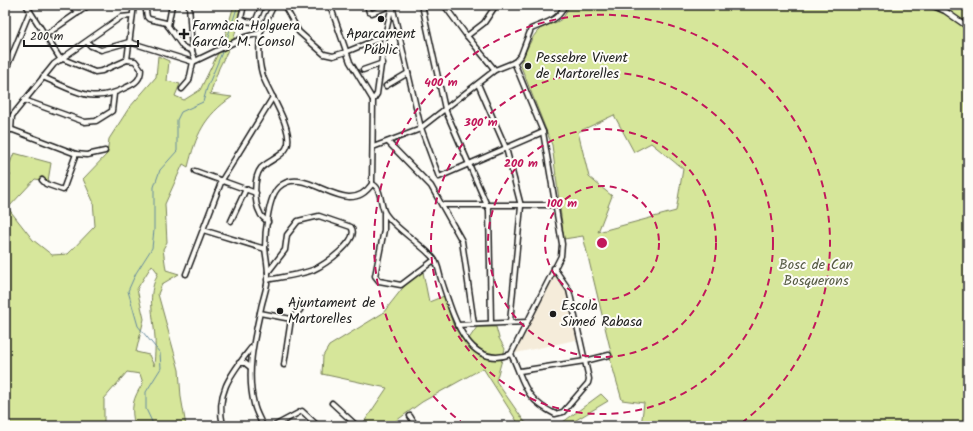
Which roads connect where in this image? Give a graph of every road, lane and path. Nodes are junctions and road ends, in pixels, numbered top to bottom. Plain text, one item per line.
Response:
1 (26, 5) edge
2 (71, 5) edge
3 (89, 5) edge
4 (134, 5) edge
5 (145, 5) edge
6 (172, 5) edge
7 (189, 5) edge
8 (244, 5) edge
9 (262, 5) edge
10 (274, 5) edge
11 (284, 5) edge
12 (331, 5) edge
13 (367, 5) edge
14 (392, 5) edge
15 (422, 5) edge
16 (444, 5) edge
17 (496, 5) edge
18 (564, 5) edge
19 (931, 5) edge
20 (30, 11) junction
21 (78, 13) junction
22 (132, 16) junction
23 (255, 22) junction
24 (266, 24) junction
25 (168, 26) junction
26 (968, 27) edge
27 (260, 33) junction
28 (44, 36) junction
29 (385, 36) junction
30 (467, 36) junction
31 (87, 42) junction
32 (129, 42) junction
33 (192, 51) junction
34 (346, 52) junction
35 (62, 59) junction
36 (127, 60) junction
37 (194, 61) junction
38 (382, 62) junction
39 (514, 62) junction
40 (364, 70) dead end
41 (495, 70) junction
42 (5, 72) edge
43 (408, 73) junction
44 (42, 77) junction
45 (478, 84) junction
46 (386, 86) dead end
47 (182, 89) dead end
48 (114, 94) junction
49 (273, 97) junction
50 (24, 100) junction
51 (373, 100) junction
52 (445, 110) junction
53 (5, 128) edge
54 (421, 128) junction
55 (11, 130) junction
56 (543, 132) junction
57 (388, 142) junction
58 (373, 147) junction
59 (506, 148) junction
60 (105, 151) dead end
61 (76, 154) junction
62 (470, 164) junction
63 (195, 171) dead end
64 (42, 180) dead end
65 (222, 180) junction
66 (372, 184) junction
67 (246, 189) junction
68 (256, 193) junction
69 (443, 205) junction
70 (488, 205) junction
71 (556, 205) junction
72 (521, 206) junction
73 (384, 213) junction
74 (231, 221) dead end
75 (268, 222) junction
76 (203, 230) junction
77 (266, 249) junction
78 (434, 260) junction
79 (554, 268) junction
80 (268, 272) junction
81 (186, 274) dead end
82 (267, 280) junction
83 (300, 310) dead end
84 (260, 313) junction
85 (291, 319) junction
86 (510, 322) junction
87 (527, 322) junction
88 (491, 323) junction
89 (474, 324) junction
90 (457, 325) junction
91 (252, 347) junction
92 (511, 354) junction
93 (609, 355) dead end
94 (245, 356) junction
95 (251, 361) junction
96 (585, 361) junction
97 (239, 363) junction
98 (284, 365) dead end
99 (250, 367) junction
100 (520, 371) junction
101 (251, 373) junction
102 (332, 403) dead end
103 (410, 416) dead end
104 (222, 426) edge
105 (263, 426) edge
106 (274, 426) edge
107 (318, 426) edge
108 (357, 426) edge
109 (416, 426) edge

1 - 20 street
2 - 21 street
3 - 21 street
4 - 22 street
5 - 25 street
6 - 25 street
7 - 33 street
8 - 23 street
9 - 23 street
10 - 24 street
11 - 34 street
12 - 34 street
13 - 14 street
14 - 29 street
14 - 43 street
15 - 52 street
16 - 30 street
17 - 30 street
18 - 39 street
19 - 26 street
20 - 28 street
20 - 42 street
21 - 28 street
22 - 31 street
22 - 32 street
23 - 24 street
24 - 27 street
25 - 33 street
27 - 37 street
27 - 49 street
28 - 35 street
29 - 34 street
29 - 38 street
30 - 41 street
31 - 32 street
31 - 35 street
32 - 36 street
32 - 37 street
33 - 37 street
34 - 51 street
35 - 36 street
35 - 44 street
36 - 48 street
37 - 47 street
38 - 40 street
38 - 51 street
39 - 41 street
39 - 56 street
41 - 45 street
43 - 46 street
43 - 54 street
44 - 48 street
44 - 50 street
45 - 52 street
45 - 59 street
48 - 50 street
49 - 65 street
49 - 68 street
50 - 55 street
51 - 58 street
52 - 54 street
52 - 62 street
53 - 55 street
54 - 57 street
54 - 62 street
55 - 61 street
56 - 59 street
56 - 71 street
57 - 58 street
57 - 69 street
58 - 66 street
59 - 62 street
59 - 72 street
60 - 61 street
61 - 64 street
62 - 70 street
63 - 65 street
65 - 67 street
65 - 76 street
66 - 73 street
66 - 75 street
67 - 68 street
67 - 74 street
68 - 75 street
69 - 70 street
69 - 89 street
70 - 72 street
70 - 88 street
71 - 72 street
71 - 79 street
72 - 86 street
73 - 78 street
73 - 78 street
75 - 77 street
76 - 77 street
76 - 81 street
77 - 80 street
78 - 90 street
79 - 87 street
79 - 96 street
80 - 82 street
80 - 82 street
82 - 84 street
83 - 85 street
84 - 85 street
84 - 91 street
85 - 98 street
86 - 87 street
86 - 88 street
87 - 92 street
88 - 89 street
89 - 90 street
90 - 92 street
91 - 94 street
91 - 95 street
92 - 100 street
93 - 96 street
94 - 95 street
94 - 97 street
94 - 99 street
95 - 101 street
96 - 100 street
96 - 100 street
97 - 99 street
97 - 104 street
99 - 101 street
101 - 105 street
102 - 108 street
103 - 109 street
106 - 107 street

